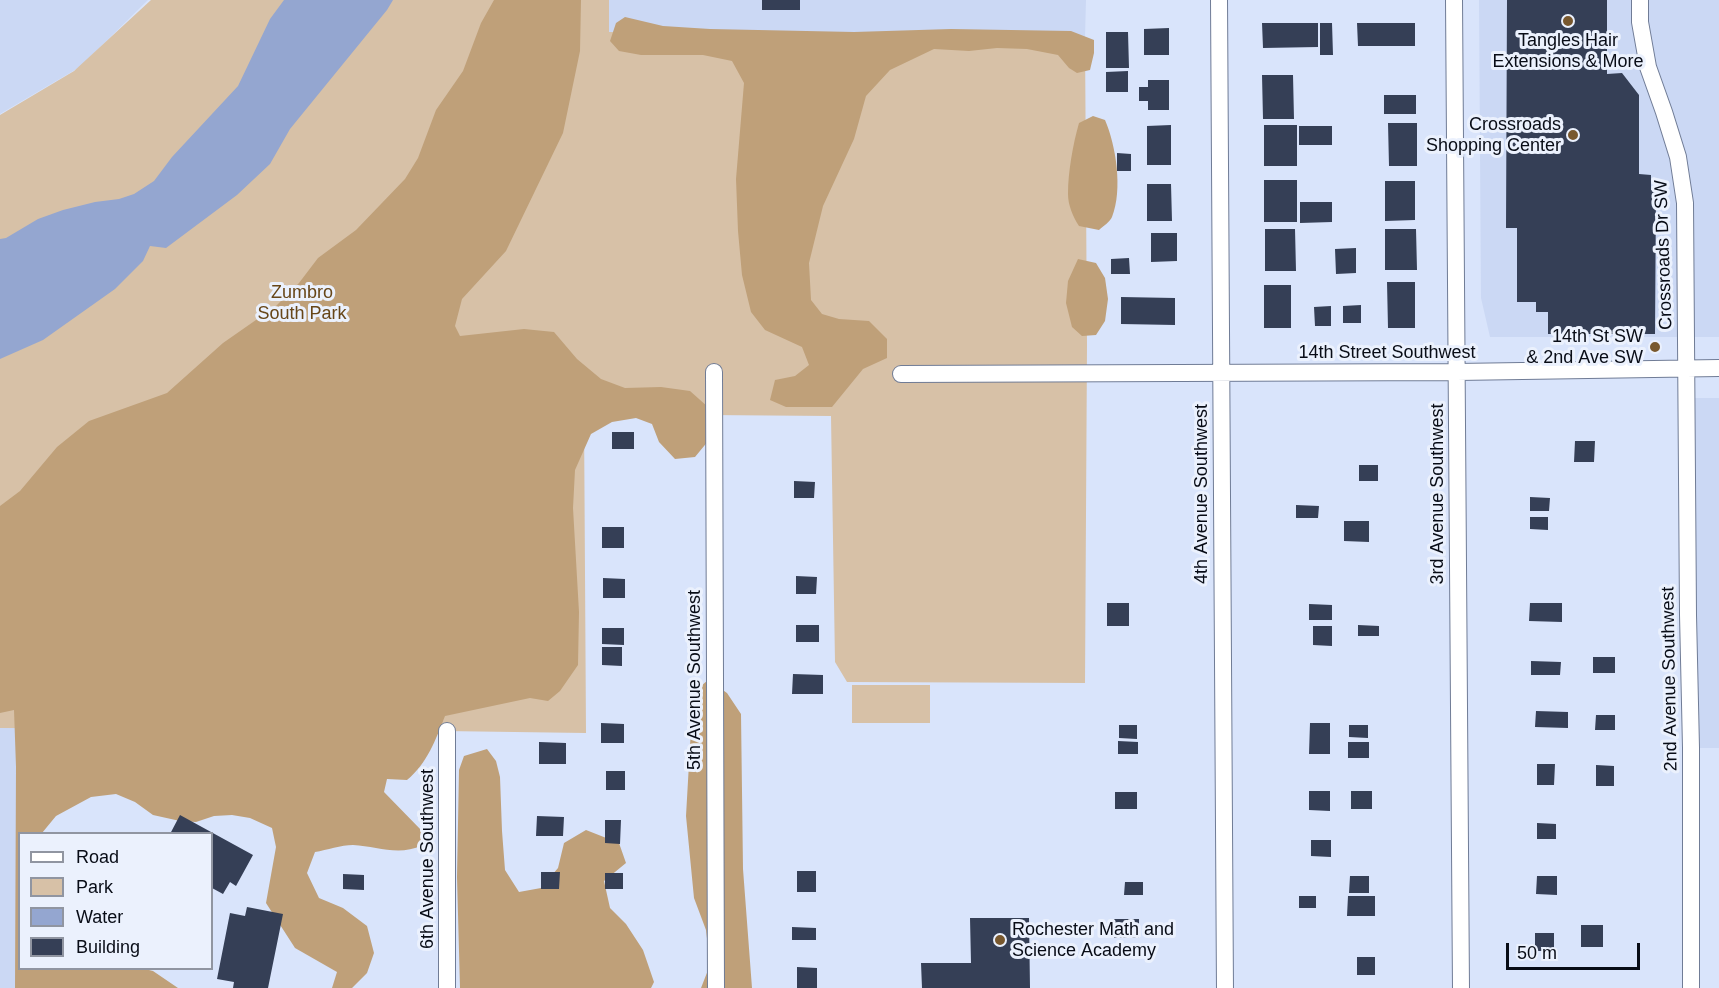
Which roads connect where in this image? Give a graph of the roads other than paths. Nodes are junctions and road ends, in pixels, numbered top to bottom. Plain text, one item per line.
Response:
1 (1219, 0) edge
2 (1454, 0) edge
3 (1640, 0) edge
4 (1716, 369) edge
5 (1687, 370) junction
6 (714, 372) dead end
7 (1457, 372) junction
8 (1220, 373) junction
9 (901, 374) dead end
10 (447, 731) dead end
11 (447, 988) edge
12 (716, 988) edge
13 (1225, 988) edge
14 (1461, 988) edge
15 (1691, 988) edge

1 - 8 street, 4th Avenue Southwest
2 - 7 street, 3rd Avenue Southwest
3 - 5 street, Crossroads Dr SW
4 - 5 street, 14th Street Southwest
5 - 7 street, 14th Street Southwest
5 - 15 street, 2nd Avenue Southwest
6 - 12 street, 5th Avenue Southwest
7 - 8 street, 14th Street Southwest
7 - 14 street, 3rd Avenue Southwest
8 - 9 street, 14th Street Southwest
8 - 13 street, 4th Avenue Southwest
10 - 11 street, 6th Avenue Southwest

